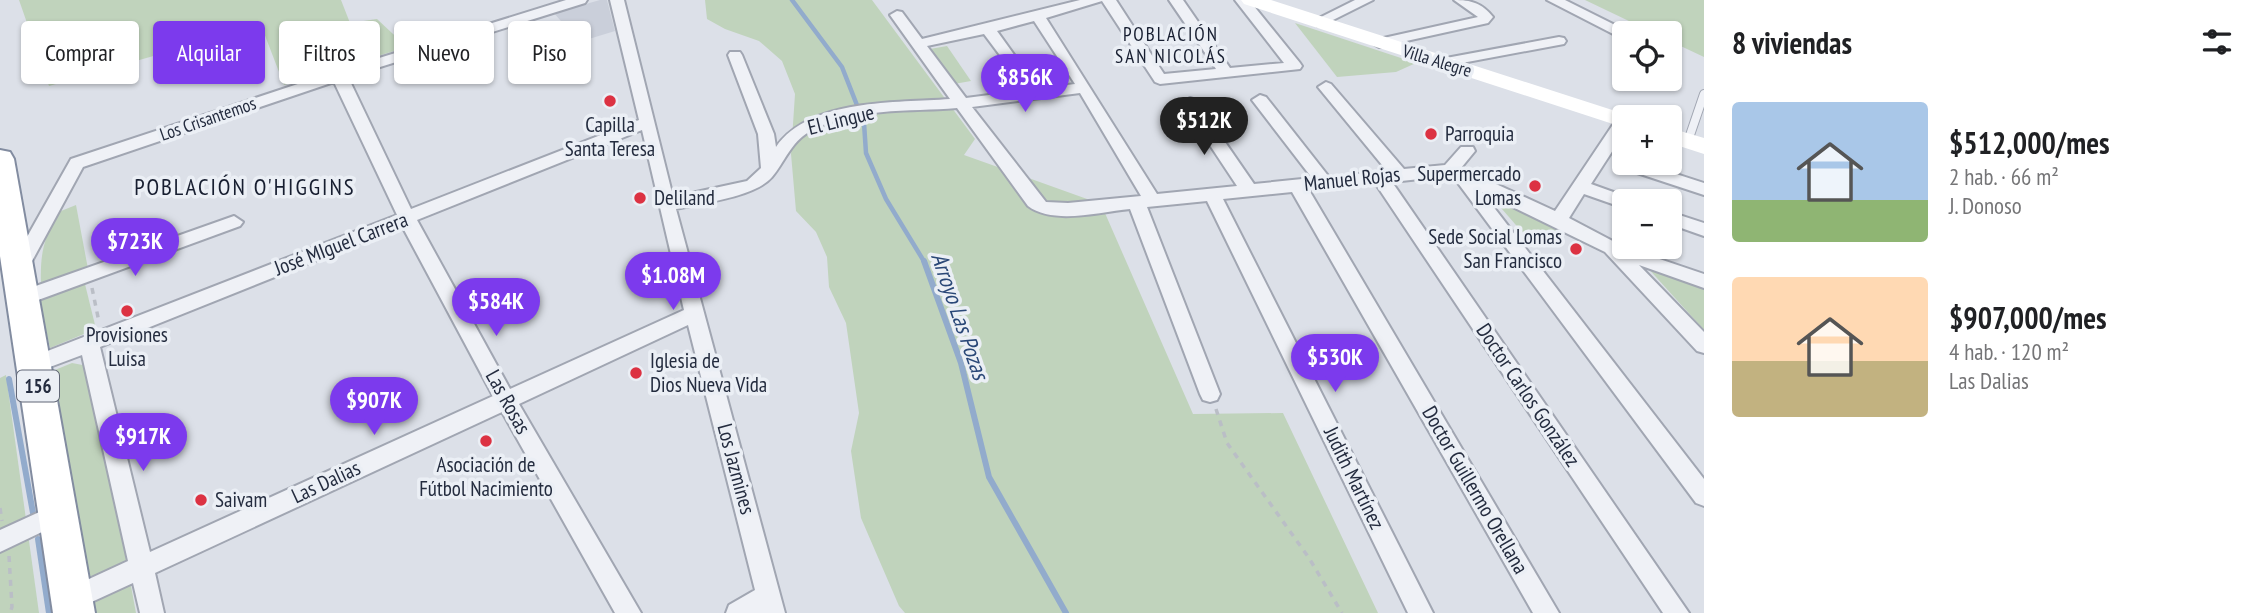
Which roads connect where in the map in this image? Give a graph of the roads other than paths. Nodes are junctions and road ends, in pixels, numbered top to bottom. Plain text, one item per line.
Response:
1 (580, 0) edge
2 (617, 0) edge
3 (1096, 0) edge
4 (1109, 0) edge
5 (1176, 0) edge
6 (1242, 0) edge
7 (1251, 0) edge
8 (1366, 0) edge
9 (1461, 0) edge
10 (1553, 0) edge
11 (897, 16) dead end
12 (1039, 17) junction
13 (1318, 22) junction
14 (1612, 28) edge
15 (988, 29) junction
16 (1559, 41) dead end
17 (1379, 43) junction
18 (918, 44) junction
19 (735, 55) dead end
20 (380, 62) edge
21 (1446, 62) junction
22 (1013, 63) dead end
23 (1226, 73) junction
24 (312, 84) edge
25 (343, 84) edge
26 (1326, 87) dead end
27 (1083, 88) junction
28 (1704, 94) edge
29 (1260, 100) dead end
30 (962, 103) junction
31 (1190, 103) dead end
32 (1612, 117) edge
33 (648, 122) junction
34 (1612, 139) edge
35 (1687, 141) edge
36 (1467, 151) dead end
37 (1601, 155) junction
38 (0, 159) edge
39 (1612, 159) edge
40 (770, 169) junction
41 (1455, 173) junction
42 (1389, 175) junction
43 (1661, 175) edge
44 (1324, 182) junction
45 (1297, 185) junction
46 (1580, 186) junction
47 (1704, 189) edge
48 (1248, 190) junction
49 (1212, 194) junction
50 (1612, 197) edge
51 (1144, 201) junction
52 (666, 205) junction
53 (407, 218) junction
54 (1558, 220) junction
55 (234, 222) dead end
56 (1682, 222) edge
57 (1704, 230) edge
58 (1611, 247) junction
59 (1704, 281) edge
60 (20, 283) junction
61 (694, 314) junction
62 (96, 340) junction
63 (1701, 340) edge
64 (34, 365) junction
65 (1210, 394) road end
66 (506, 400) junction
67 (1704, 496) edge
68 (59, 513) junction
69 (3, 540) edge
70 (143, 566) junction
71 (771, 604) edge
72 (73, 606) edge
73 (152, 613) edge
74 (629, 613) edge
75 (737, 613) edge
76 (1421, 613) edge
77 (1548, 613) edge
78 (1677, 613) edge

1 - 20 street, Los Crisantemos
2 - 33 street, Los Jazmines
3 - 12 street
4 - 23 street
5 - 23 street
6 - 23 street
7 - 13 main road, Villa Alegre
8 - 13 street
9 - 17 street
10 - 14 street
11 - 18 street
12 - 15 street
12 - 27 street
13 - 17 main road, Villa Alegre
15 - 18 street
15 - 22 street
16 - 21 street
17 - 21 main road, Villa Alegre
18 - 30 street
19 - 40 street
21 - 32 main road, Villa Alegre
24 - 60 street, Los Crisantemos
25 - 53 street, Las Rosas
26 - 42 street, Doctor Carlos González
27 - 30 street, El Lingue
27 - 51 street
28 - 35 lane
29 - 44 street
30 - 40 street, El Lingue
30 - 51 street, Manuel Rojas
31 - 48 street
33 - 52 street, Los Jazmines
33 - 53 street, José MIguel Carrera
34 - 37 street
36 - 41 street
37 - 39 street
37 - 46 street
38 - 60 highway, 156
40 - 52 street, El Lingue
41 - 42 street, Manuel Rojas
41 - 54 street, Manuel Rojas
41 - 67 street
42 - 44 street, Manuel Rojas
42 - 78 street, Doctor Carlos González
43 - 47 street
44 - 45 street, Manuel Rojas
45 - 48 street, Manuel Rojas
45 - 77 street, Doctor Guillermo Orellana
46 - 50 street
46 - 54 street
48 - 49 street, Manuel Rojas
49 - 51 street, Manuel Rojas
49 - 76 street, Judith Martínez
51 - 65 street
52 - 61 street, Los Jazmines
53 - 62 street, José MIguel Carrera
53 - 66 street, Las Rosas
54 - 58 street, Manuel Rojas
55 - 60 street
56 - 57 street
58 - 59 street
58 - 63 street
60 - 64 highway, 156
61 - 66 street, Las Dalias
61 - 71 street, Los Jazmines
62 - 64 street, José MIguel Carrera
62 - 70 street
64 - 68 highway, 156
66 - 70 street, Las Dalias
66 - 74 street, Las Rosas
68 - 69 street
68 - 72 highway, 156
70 - 72 street, Las Dalias
70 - 73 street
71 - 75 street

